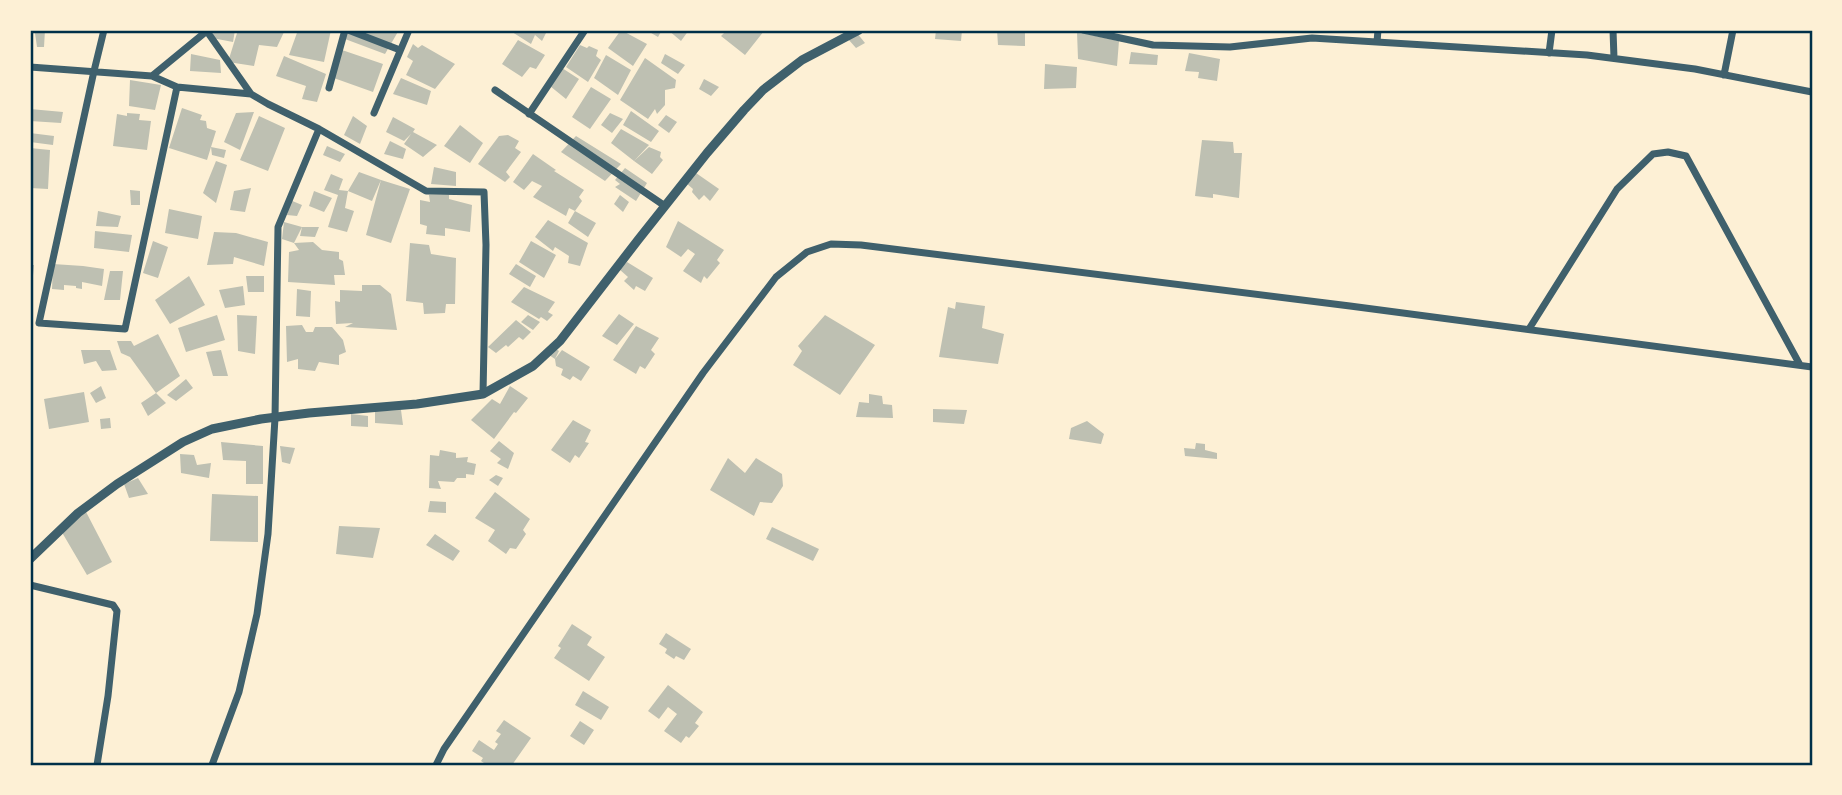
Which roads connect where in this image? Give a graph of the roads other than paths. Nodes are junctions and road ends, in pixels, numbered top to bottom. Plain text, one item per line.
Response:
1 (104, 30) edge
2 (207, 30) edge
3 (346, 30) edge
4 (409, 30) edge
5 (585, 30) edge
6 (859, 30) edge
7 (1083, 30) edge
8 (1378, 30) edge
9 (1552, 30) edge
10 (1613, 30) edge
11 (1732, 30) edge
12 (1377, 42) junction
13 (400, 50) junction
14 (1549, 53) junction
15 (1614, 58) junction
16 (30, 67) edge
17 (94, 71) junction
18 (1724, 75) junction
19 (152, 76) junction
20 (177, 87) junction
21 (328, 88) dead end
22 (495, 90) dead end
23 (1812, 92) edge
24 (251, 94) junction
25 (374, 113) dead end
26 (529, 114) junction
27 (319, 129) junction
28 (665, 206) junction
29 (1529, 329) junction
30 (1800, 365) junction
31 (1812, 367) edge
32 (482, 394) junction
33 (275, 418) junction
34 (30, 559) edge
35 (30, 585) edge
36 (96, 765) edge
37 (212, 765) edge
38 (436, 765) edge

1 - 17 street
2 - 19 street
2 - 24 street
3 - 13 street
3 - 21 street
4 - 13 street
5 - 26 street
6 - 28 street
7 - 12 street
8 - 12 street
9 - 14 street
10 - 15 street
11 - 18 street
12 - 14 street
13 - 25 street
14 - 15 street
15 - 18 street
16 - 17 street
17 - 19 street
17 - 20 street
18 - 23 street
19 - 20 street
20 - 24 street
22 - 26 street
24 - 27 street
26 - 28 street
27 - 32 street
27 - 33 street
28 - 32 street
29 - 30 street
29 - 30 street
29 - 38 street
30 - 31 street
32 - 33 street
33 - 34 street
33 - 37 street
35 - 36 street

